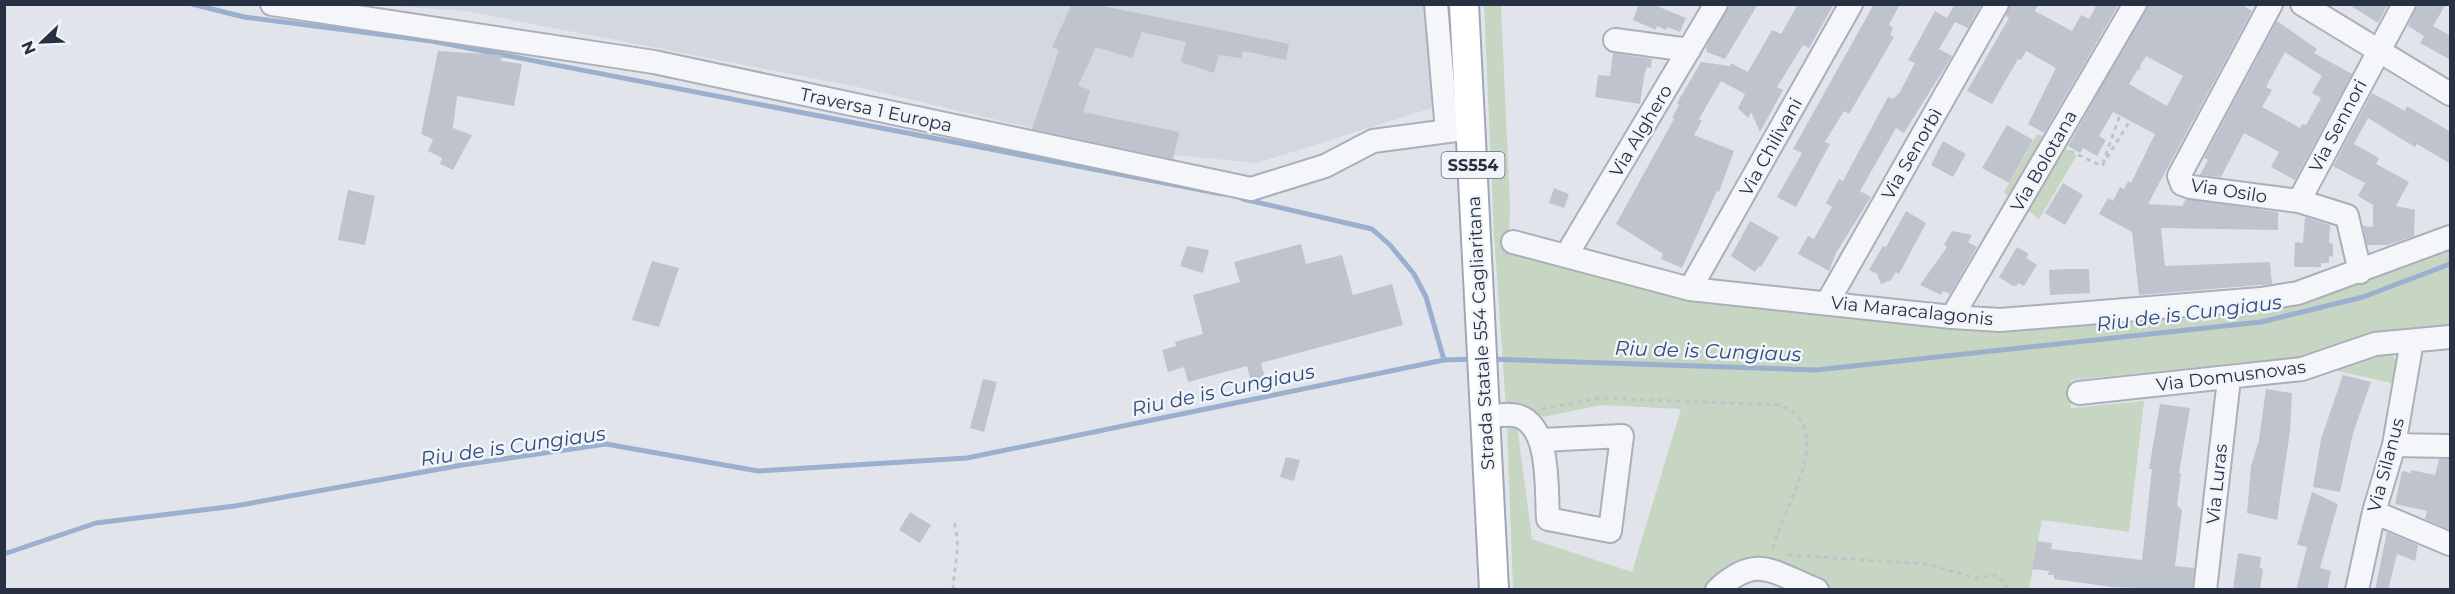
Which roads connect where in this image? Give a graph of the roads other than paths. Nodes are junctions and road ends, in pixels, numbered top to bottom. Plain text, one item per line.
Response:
1 (272, 4) edge
2 (1436, 4) edge
3 (1464, 4) edge
4 (1716, 4) edge
5 (1851, 4) edge
6 (1997, 4) edge
7 (2135, 4) edge
8 (2271, 4) edge
9 (2302, 4) edge
10 (2404, 4) edge
11 (1615, 40) dead end
12 (1689, 50) junction
13 (2377, 51) junction
14 (2451, 94) edge
15 (1459, 129) junction
16 (2299, 201) junction
17 (2451, 237) edge
18 (1513, 242) dead end
19 (1566, 256) junction
20 (2360, 272) junction
21 (1690, 289) junction
22 (1827, 303) junction
23 (1953, 317) junction
24 (2451, 337) edge
25 (2412, 341) junction
26 (2229, 379) junction
27 (2079, 393) dead end
28 (1485, 409) junction
29 (1542, 440) junction
30 (2394, 445) junction
31 (2451, 446) edge
32 (2374, 512) junction
33 (2451, 544) edge
34 (1494, 590) edge
35 (1717, 590) edge
36 (1817, 590) edge
37 (2205, 590) edge
38 (2357, 590) edge

1 - 15 street, Traversa 1 Europa
2 - 15 street
3 - 15 main road, Strada Statale 554 Cagliaritana / SS554
4 - 12 street, Via Alghero
5 - 21 street, Via Chilivani
6 - 22 street, Via Senorbì
7 - 23 street, Via Bolotana
8 - 16 street, Via Osilo
9 - 13 street
10 - 13 street, Via Sennori
11 - 12 street
12 - 19 street, Via Alghero
13 - 14 street
13 - 16 street, Via Sennori
15 - 28 main road, Strada Statale 554 Cagliaritana / SS554
16 - 20 street, Via Osilo
17 - 20 street, Via Maracalagonis
18 - 19 street, Via Maracalagonis
19 - 21 street, Via Maracalagonis
20 - 23 street, Via Maracalagonis
21 - 22 street, Via Maracalagonis
22 - 23 street, Via Maracalagonis
24 - 25 street, Via Domusnovas
25 - 26 street, Via Domusnovas
25 - 30 street, Via Silanus
26 - 27 street, Via Domusnovas
26 - 37 street, Via Luras
28 - 29 street
28 - 34 main road, Strada Statale 554 Cagliaritana / SS554
29 - 29 street
30 - 31 street
30 - 32 street, Via Silanus
32 - 33 street
32 - 38 street, Via Silanus
35 - 36 street

